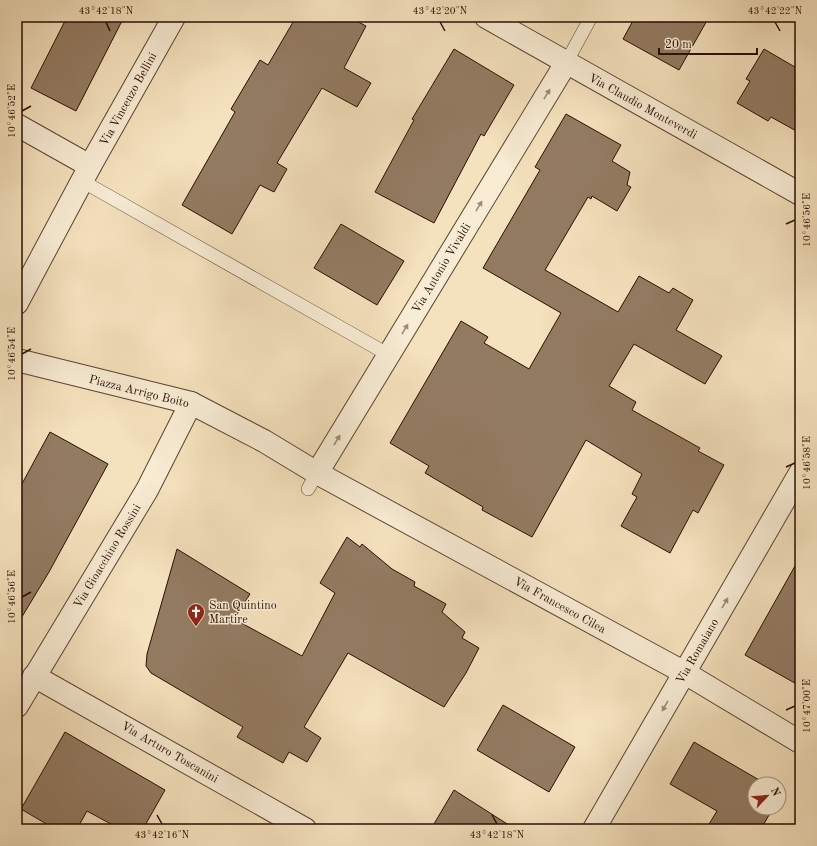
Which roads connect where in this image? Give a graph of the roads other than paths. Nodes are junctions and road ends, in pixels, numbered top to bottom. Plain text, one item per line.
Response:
1 (174, 17) edge
2 (486, 17) edge
3 (591, 17) edge
4 (566, 63) junction
5 (17, 125) edge
6 (86, 174) junction
7 (800, 194) edge
8 (17, 303) edge
9 (389, 355) junction
10 (17, 360) edge
11 (191, 403) junction
12 (800, 473) edge
13 (312, 481) junction
14 (685, 673) junction
15 (34, 676) junction
16 (17, 706) edge
17 (800, 742) edge
18 (305, 829) edge
19 (594, 829) edge

1 - 6 street, Via Vincenzo Bellini
2 - 4 street, Via Claudio Monteverdi
3 - 4 lane
4 - 7 street, Via Claudio Monteverdi
9 -> 4 street, Via Antonio Vivaldi
5 - 6 street
6 - 8 street
6 - 9 lane
13 -> 9 street, Via Antonio Vivaldi
10 - 11 street, Piazza Arrigo Boito
11 - 13 street, Piazza Arrigo Boito
11 - 15 street, Via Gioacchino Rossini
14 -> 12 street, Via Romaiano
13 - 14 street, Via Francesco Cilea
14 - 17 street, Via Francesco Cilea
14 -> 19 street, Via Romaiano
15 - 16 street, Via Gioacchino Rossini
15 - 18 street, Via Arturo Toscanini

